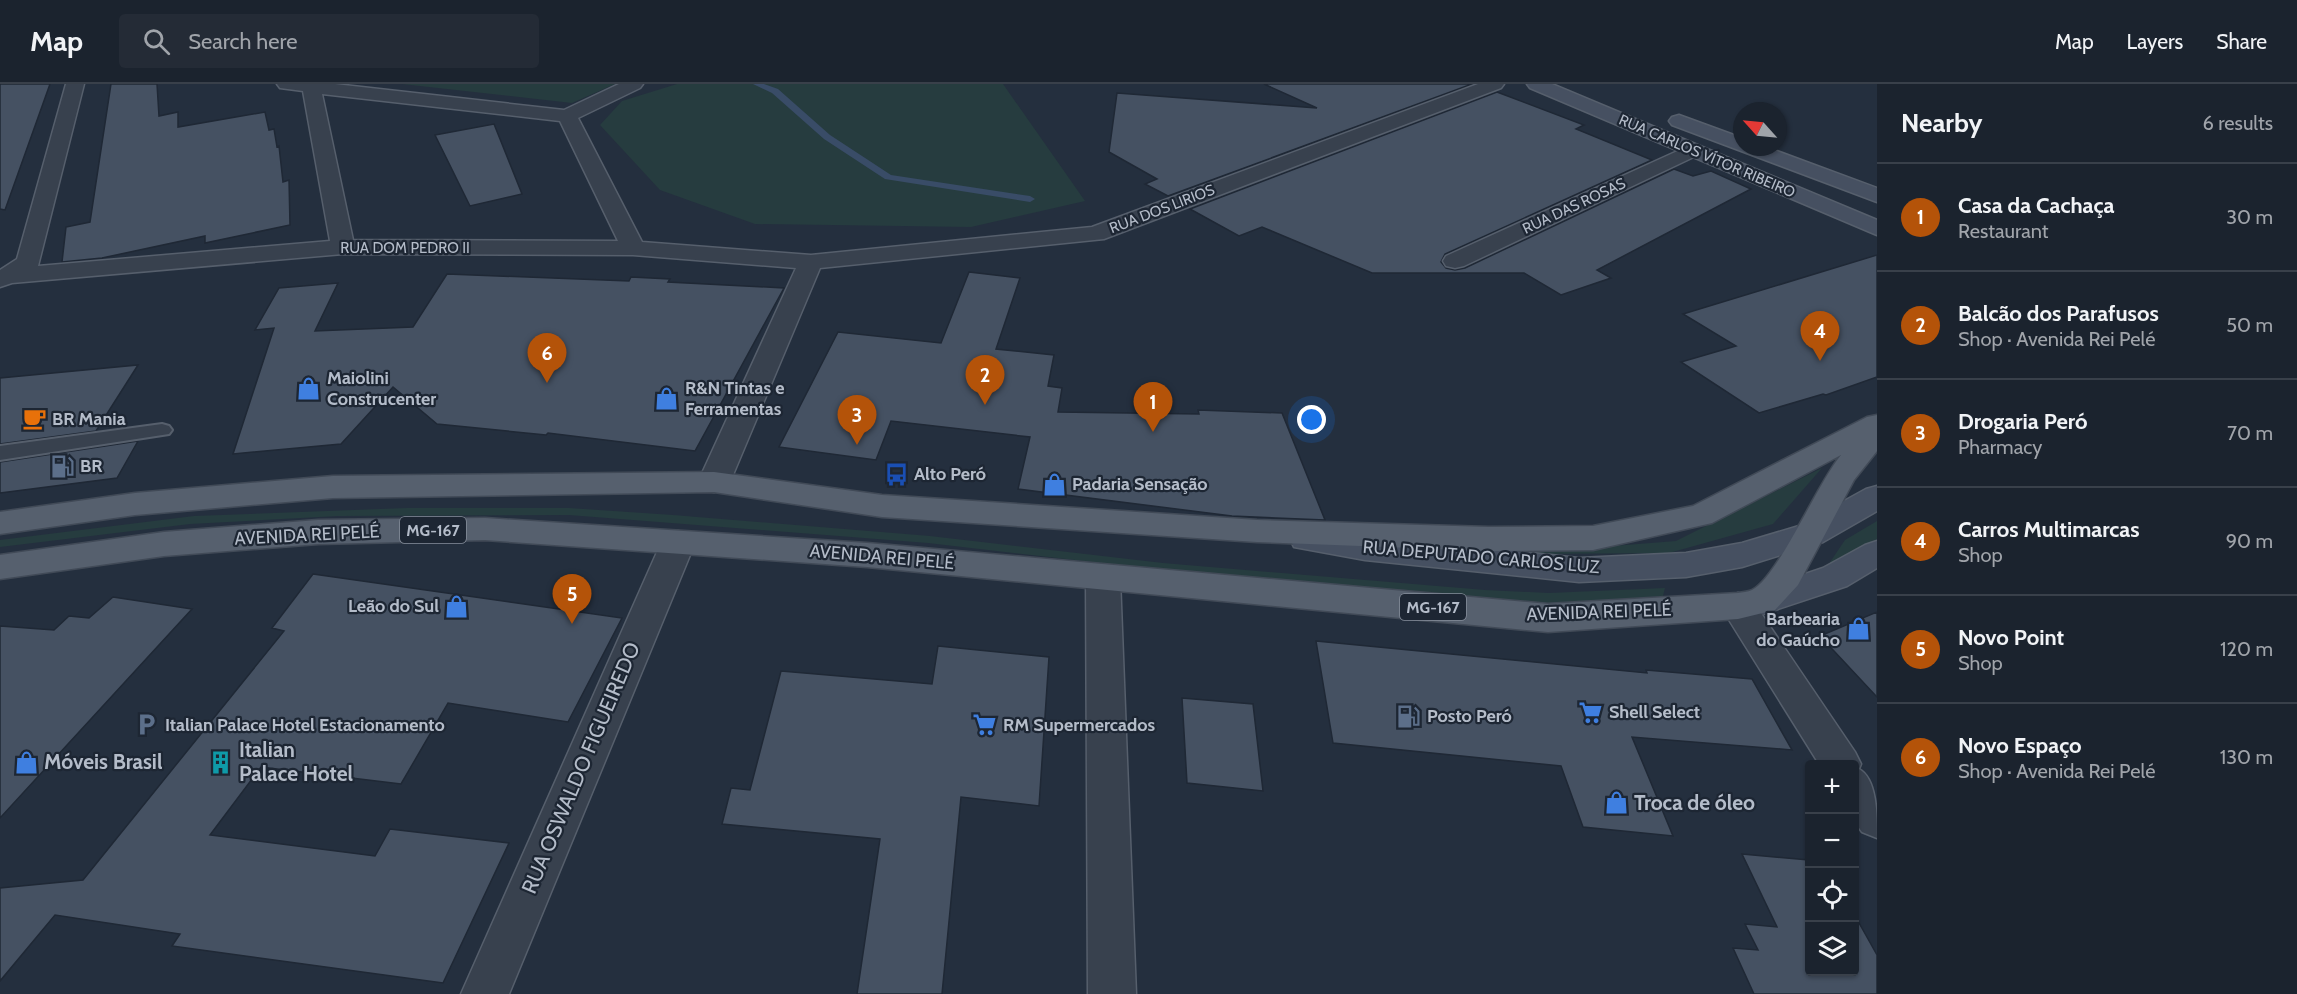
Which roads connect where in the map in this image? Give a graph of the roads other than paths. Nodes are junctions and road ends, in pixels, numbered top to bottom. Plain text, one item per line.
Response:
1 (75, 84) edge
2 (286, 84) edge
3 (634, 84) edge
4 (1495, 84) edge
5 (1536, 84) edge
6 (311, 87) junction
7 (567, 116) junction
8 (1667, 116) dead end
9 (1733, 142) edge
10 (1693, 150) junction
11 (1771, 156) edge
12 (1877, 195) edge
13 (1877, 228) edge
14 (343, 247) junction
15 (633, 248) junction
16 (1455, 261) dead end
17 (811, 262) junction
18 (2, 278) edge
19 (1877, 424) edge
20 (162, 430) dead end
21 (1877, 431) edge
22 (0, 453) edge
23 (714, 482) junction
24 (1877, 497) edge
25 (0, 523) edge
26 (1257, 531) junction
27 (1811, 534) junction
28 (678, 543) junction
29 (1877, 553) edge
30 (0, 567) edge
31 (1103, 578) junction
32 (1751, 604) junction
33 (1838, 760) edge
34 (1859, 792) edge
35 (1877, 819) edge
36 (485, 994) edge
37 (1112, 994) edge

1 - 18 street
2 - 6 street
3 - 7 street
4 - 17 street, RUA DOS LIRIOS
5 - 10 street, RUA CARLOS VÍTOR RIBEIRO
6 - 7 street
6 - 14 street
7 - 15 street
8 - 9 street, RUA CARLOS VÍTOR RIBEIRO
10 - 13 street, RUA CARLOS VÍTOR RIBEIRO
10 - 16 street, RUA DAS ROSAS
11 - 12 street, RUA CARLOS VÍTOR RIBEIRO
14 - 15 street, RUA DOM PEDRO II
14 - 18 street, RUA DOM PEDRO II
15 - 17 street, RUA DOM PEDRO II
17 - 23 street
19 - 26 main road
20 - 22 lane
21 - 27 main road, RUA DEPUTADO CARLOS LUZ
23 - 25 main road
23 - 26 main road
24 - 27 street, RUA DEPUTADO CARLOS LUZ
26 - 27 street, RUA DEPUTADO CARLOS LUZ
27 - 32 main road, RUA DEPUTADO CARLOS LUZ
28 - 30 main road, AVENIDA REI PELÉ / MG-167
28 - 31 main road, AVENIDA REI PELÉ / MG-167
28 - 36 street, RUA OSWALDO FIGUEIREDO
29 - 32 street
31 - 32 main road, AVENIDA REI PELÉ / MG-167
31 - 37 street
32 - 33 street
34 - 35 street

